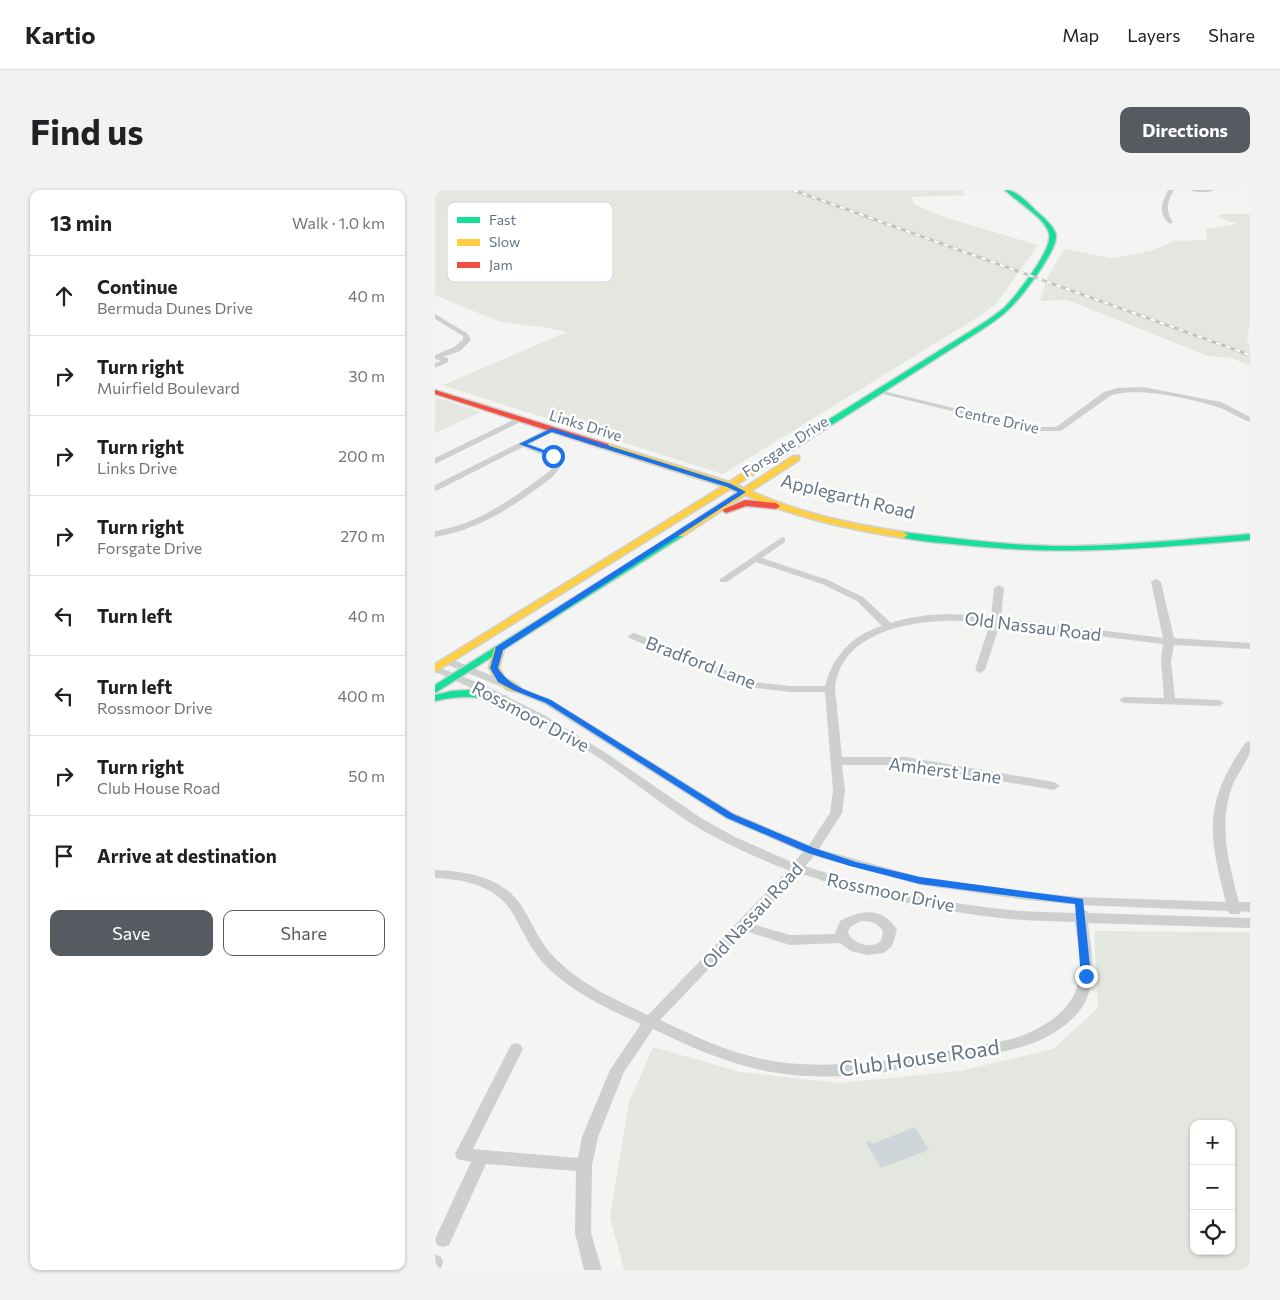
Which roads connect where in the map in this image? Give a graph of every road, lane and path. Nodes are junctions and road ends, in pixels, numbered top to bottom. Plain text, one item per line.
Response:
1 (1008, 190) edge
2 (1171, 190) edge
3 (1193, 190) edge
4 (1213, 190) edge
5 (1170, 222) dead end
6 (1031, 278) junction
7 (435, 316) edge
8 (437, 358) edge
9 (435, 366) edge
10 (435, 392) edge
11 (879, 392) junction
12 (891, 395) junction
13 (520, 420) junction
14 (1250, 420) edge
15 (552, 430) junction
16 (522, 444) junction
17 (435, 461) edge
18 (729, 485) junction
19 (435, 488) edge
20 (746, 490) junction
21 (776, 506) junction
22 (1250, 528) edge
23 (435, 534) edge
24 (1250, 536) edge
25 (675, 537) junction
26 (782, 540) dead end
27 (755, 559) junction
28 (724, 580) dead end
29 (1156, 582) dead end
30 (999, 588) dead end
31 (996, 621) junction
32 (889, 627) junction
33 (633, 636) dead end
34 (1169, 641) junction
35 (1250, 646) edge
36 (499, 649) junction
37 (447, 661) junction
38 (435, 669) edge
39 (467, 670) junction
40 (979, 670) dead end
41 (455, 676) junction
42 (516, 689) junction
43 (830, 689) junction
44 (435, 690) edge
45 (435, 698) edge
46 (502, 699) junction
47 (1124, 700) dead end
48 (1170, 702) junction
49 (1219, 703) dead end
50 (598, 733) junction
51 (579, 741) junction
52 (1248, 749) edge
53 (835, 761) junction
54 (1053, 786) dead end
55 (730, 816) junction
56 (713, 830) junction
57 (811, 850) junction
58 (797, 868) junction
59 (435, 874) edge
60 (1079, 901) junction
61 (1234, 906) junction
62 (1250, 907) edge
63 (1081, 919) junction
64 (1244, 923) edge
65 (741, 925) junction
66 (843, 938) dead end
67 (650, 1022) junction
68 (516, 1049) dead end
69 (481, 1158) junction
70 (584, 1165) junction
71 (443, 1240) dead end
72 (593, 1270) edge

1 - 6 main road, Forsgate Drive
2 - 5 street
3 - 4 street
6 - 11 main road, Forsgate Drive
6 - 12 main road, Forsgate Drive
7 - 8 street
8 - 9 street
10 - 13 main road, Links Drive
11 - 12 street, Centre Drive
11 - 18 main road, Forsgate Drive
12 - 14 street, Centre Drive
12 - 20 main road, Forsgate Drive
13 - 15 main road, Links Drive
13 - 17 street
15 - 16 street
15 - 18 main road, Links Drive
16 - 19 street
16 - 23 street
18 - 20 main road, Applegarth Road
18 - 37 main road, Forsgate Drive
20 - 21 main road, Applegarth Road
20 - 22 main road, Applegarth Road
20 - 25 main road, Forsgate Drive
21 - 24 main road, Applegarth Road
21 - 25 main road
25 - 36 main road, Forsgate Drive
26 - 27 street
27 - 28 street
27 - 32 street
29 - 34 street
30 - 31 street
31 - 32 street, Old Nassau Road
31 - 34 street, Old Nassau Road
31 - 40 street
32 - 43 street, Old Nassau Road
33 - 43 street, Bradford Lane
34 - 35 street, Old Nassau Road
34 - 48 street
36 - 39 main road, Forsgate Drive
36 - 42 main road
37 - 38 main road, Forsgate Drive
37 - 39 street, Rossmoor Drive
38 - 41 street, Rossmoor Drive
39 - 41 main road, Forsgate Drive
39 - 42 street, Rossmoor Drive
41 - 44 main road, Forsgate Drive
41 - 46 street, Rossmoor Drive
42 - 50 street, Rossmoor Drive
43 - 53 street, Old Nassau Road
45 - 46 main road
46 - 51 street, Rossmoor Drive
47 - 48 street
48 - 49 street
50 - 51 street
50 - 55 street, Rossmoor Drive
51 - 56 street, Rossmoor Drive
52 - 61 street
53 - 54 street, Amherst Lane
53 - 57 street, Old Nassau Road
55 - 56 street
55 - 57 street, Rossmoor Drive
56 - 58 street, Rossmoor Drive
57 - 58 street, Old Nassau Road
57 - 60 street, Rossmoor Drive
58 - 63 street, Rossmoor Drive
58 - 65 street, Old Nassau Road
59 - 67 street, Club House Road
60 - 61 street, Rossmoor Drive
60 - 63 street, Club House Road
61 - 62 street, Rossmoor Drive
61 - 64 street
63 - 64 street, Rossmoor Drive
63 - 67 street, Club House Road
65 - 66 street
65 - 67 street, Old Nassau Road
67 - 70 street, Old Nassau Road
68 - 69 street
69 - 70 street
69 - 71 street
70 - 72 street, Old Nassau Road

